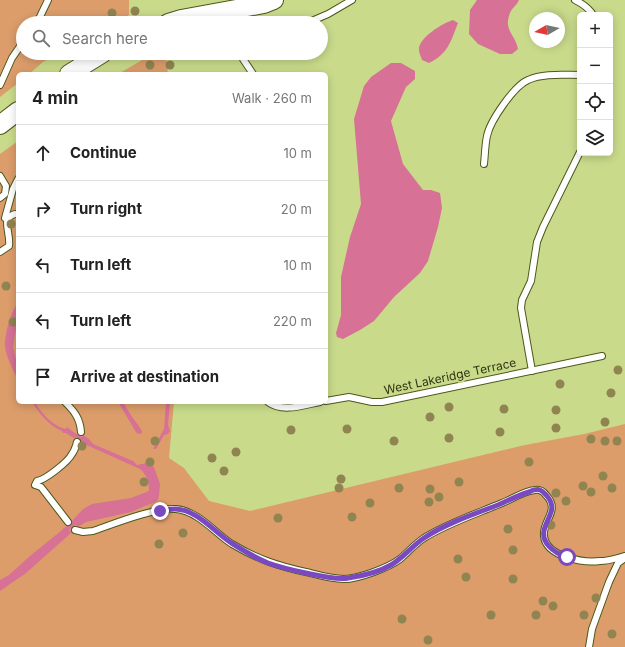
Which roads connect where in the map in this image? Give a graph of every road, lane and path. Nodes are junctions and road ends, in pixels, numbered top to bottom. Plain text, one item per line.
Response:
1 (48, 0) edge
2 (352, 0) edge
3 (575, 0) edge
4 (266, 1) edge
5 (592, 12) edge
6 (40, 16) edge
7 (233, 16) edge
8 (324, 16) edge
9 (16, 53) edge
10 (92, 60) edge
11 (244, 60) edge
12 (72, 72) edge
13 (252, 72) edge
14 (577, 75) edge
15 (0, 85) edge
16 (16, 113) edge
17 (0, 125) edge
18 (578, 156) edge
19 (484, 164) dead end
20 (0, 176) edge
21 (16, 183) edge
22 (3, 196) edge
23 (9, 202) junction
24 (16, 215) edge
25 (5, 218) junction
26 (0, 252) edge
27 (602, 356) dead end
28 (532, 370) junction
29 (328, 401) edge
30 (67, 404) edge
31 (272, 404) edge
32 (310, 404) edge
33 (81, 432) dead end
34 (77, 442) dead end
35 (68, 522) dead end
36 (75, 530) dead end
37 (625, 557) edge
38 (589, 647) edge

1 - 6 lane
2 - 8 lane
3 - 5 lane
4 - 7 street
9 - 15 lane
10 - 12 street
11 - 13 lane
14 - 19 lane
16 - 17 street
18 - 28 lane
20 - 22 lane
21 - 23 lane
22 - 23 lane
23 - 24 lane
23 - 25 lane
24 - 25 lane
25 - 26 lane
27 - 28 lane, West Lakeridge Terrace
28 - 29 lane, West Lakeridge Terrace
30 - 33 lane
31 - 32 lane
34 - 35 lane
36 - 37 lane
37 - 38 lane

